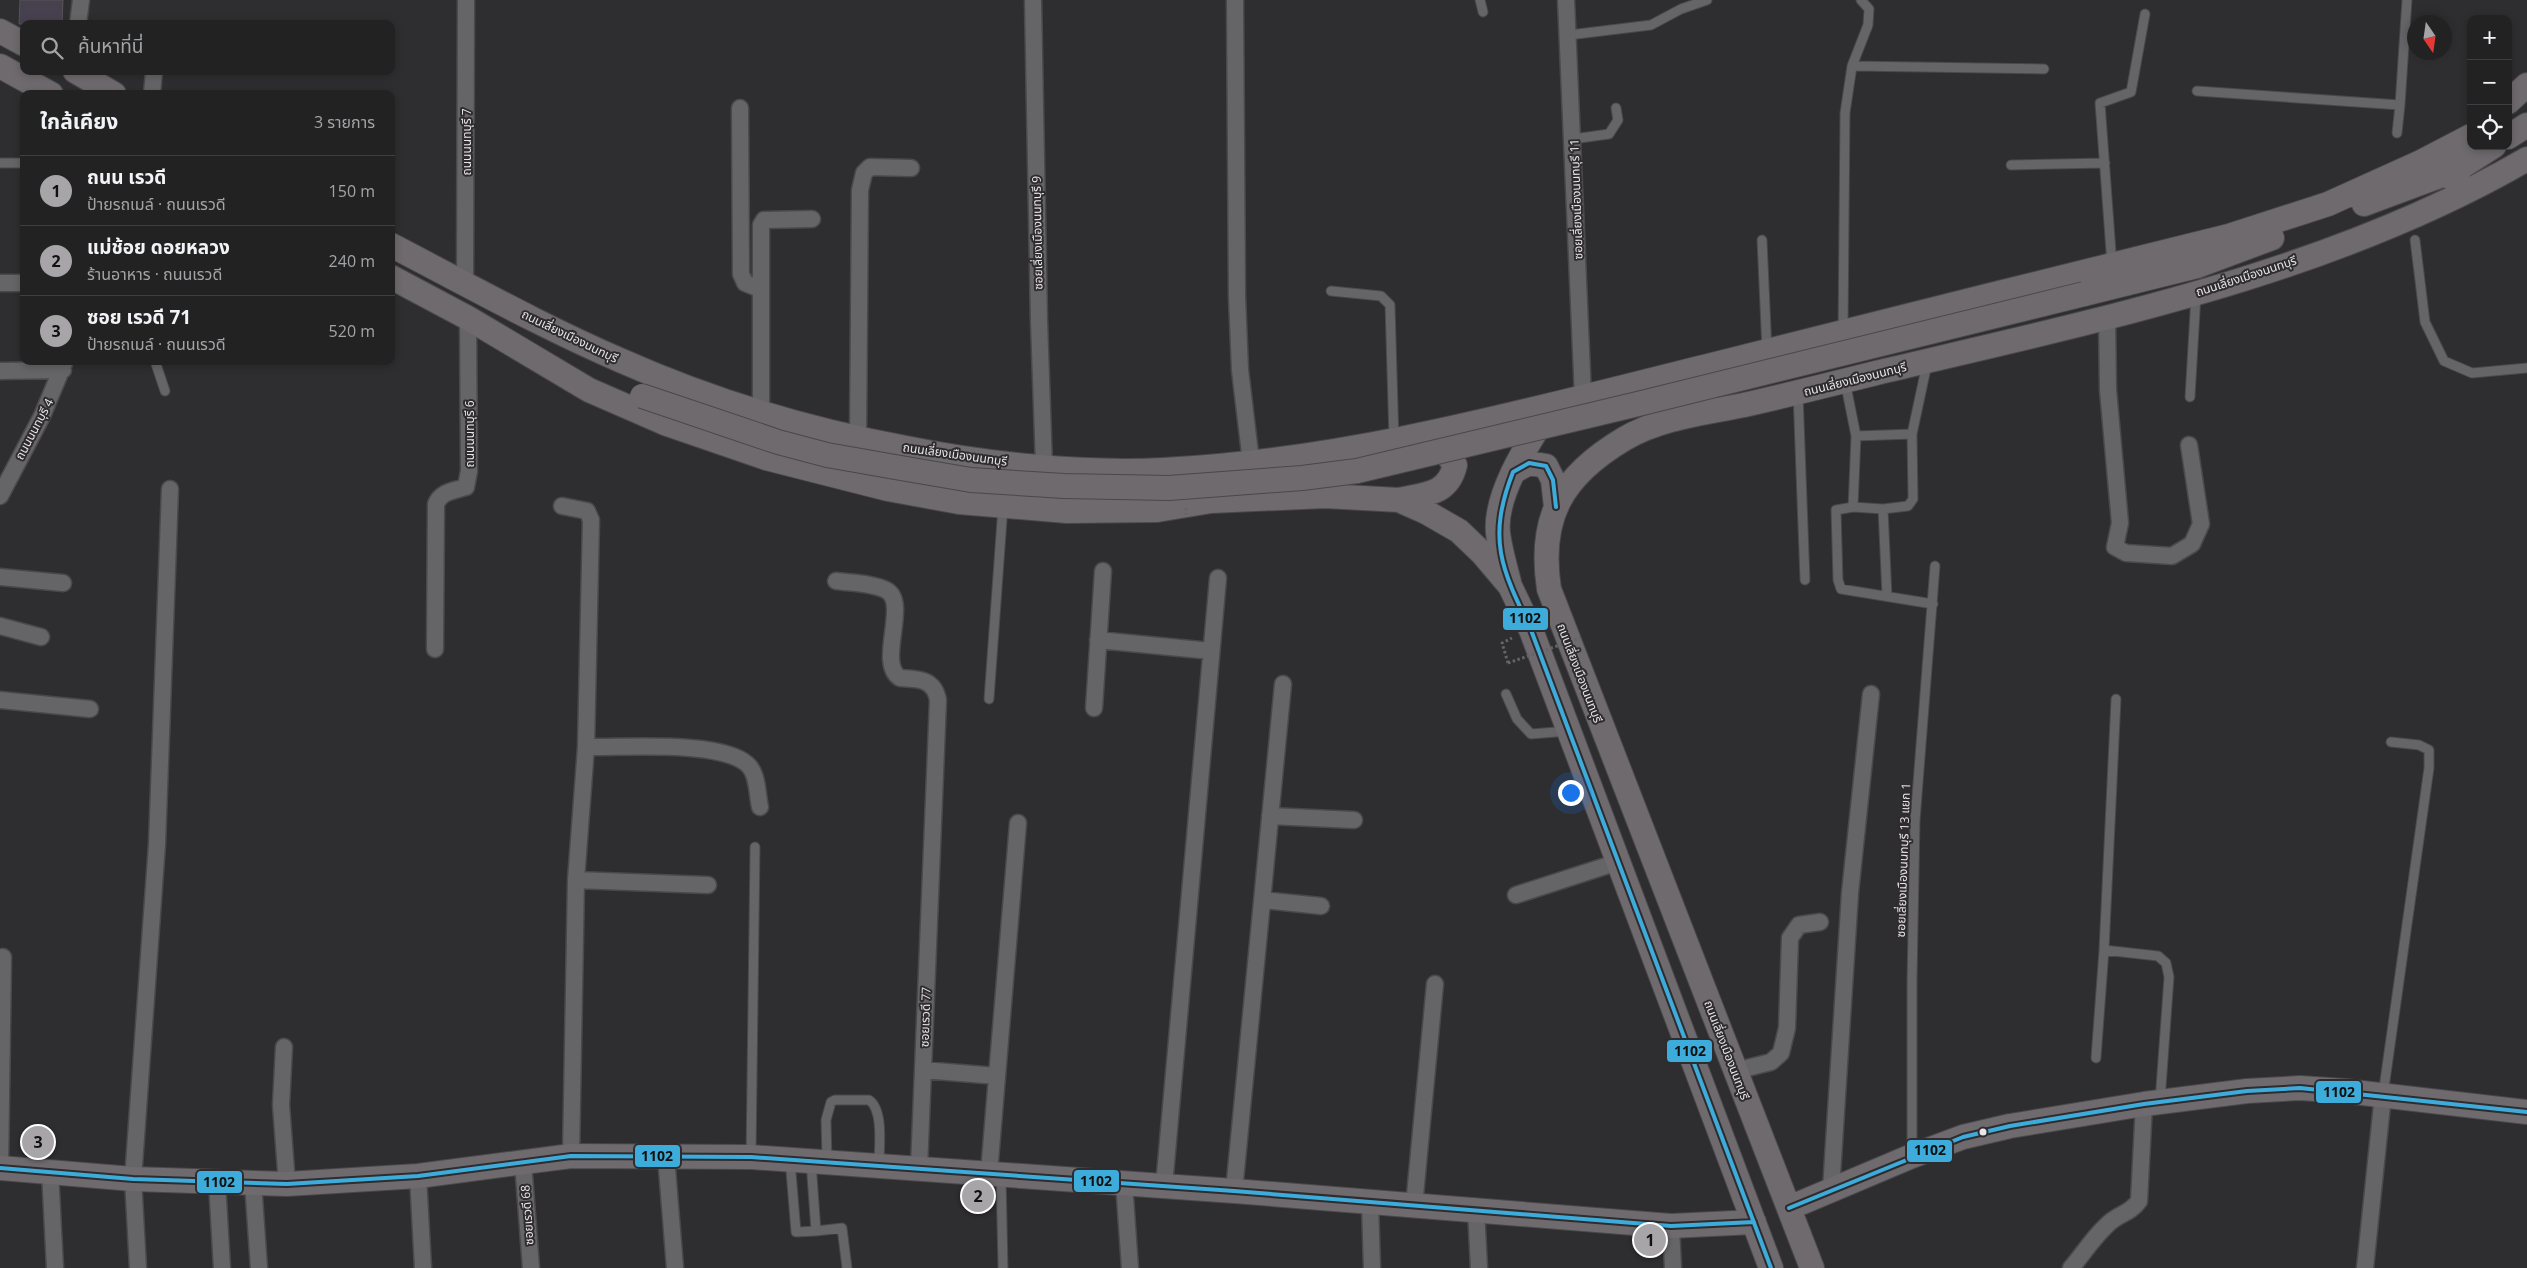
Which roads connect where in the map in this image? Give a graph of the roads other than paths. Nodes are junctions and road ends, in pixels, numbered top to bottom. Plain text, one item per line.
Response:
1 (81, 0) edge
2 (466, 0) edge
3 (1033, 0) edge
4 (1235, 0) edge
5 (1480, 0) edge
6 (1566, 0) edge
7 (1707, 0) edge
8 (1861, 0) edge
9 (2407, 0) edge
10 (1483, 12) dead end
11 (2144, 14) dead end
12 (78, 20) edge
13 (0, 31) edge
14 (1569, 35) junction
15 (20, 42) edge
16 (0, 66) edge
17 (1852, 66) junction
18 (2044, 69) dead end
19 (82, 75) edge
20 (154, 75) edge
21 (2527, 85) edge
22 (45, 90) edge
23 (107, 90) edge
24 (152, 90) edge
25 (2196, 92) dead end
26 (2512, 98) edge
27 (2400, 105) junction
28 (2527, 106) edge
29 (740, 108) dead end
30 (1616, 108) dead end
31 (2512, 114) edge
32 (2527, 125) edge
33 (2397, 133) dead end
34 (2512, 134) edge
35 (2467, 138) edge
36 (1573, 140) junction
37 (2488, 150) edge
38 (2527, 159) edge
39 (0, 163) edge
40 (20, 163) edge
41 (2105, 163) junction
42 (2011, 165) dead end
43 (911, 168) dead end
44 (2461, 168) junction
45 (812, 219) dead end
46 (1762, 240) dead end
47 (2415, 240) dead end
48 (395, 247) edge
49 (2327, 251) junction
50 (2112, 265) junction
51 (395, 279) edge
52 (0, 283) edge
53 (20, 283) edge
54 (465, 283) junction
55 (760, 290) junction
56 (1331, 291) dead end
57 (2197, 292) junction
58 (2106, 317) junction
59 (468, 318) junction
60 (1843, 332) junction
61 (1767, 351) junction
62 (540, 361) junction
63 (1928, 361) junction
64 (156, 365) edge
65 (64, 366) edge
66 (2527, 368) edge
67 (0, 371) edge
68 (1845, 380) junction
69 (165, 392) dead end
70 (1798, 393) junction
71 (1583, 397) junction
72 (2190, 397) dead end
73 (1553, 405) junction
74 (761, 412) junction
75 (1912, 434) junction
76 (1856, 436) junction
77 (858, 437) junction
78 (1397, 439) junction
79 (2189, 445) dead end
80 (1251, 462) junction
81 (1044, 466) junction
82 (1513, 472) junction
83 (170, 488) dead end
84 (0, 496) edge
85 (1399, 500) junction
86 (562, 506) dead end
87 (1853, 506) junction
88 (1556, 507) junction
89 (1883, 510) junction
90 (1002, 517) junction
91 (1935, 566) dead end
92 (1103, 571) dead end
93 (0, 576) edge
94 (1218, 578) dead end
95 (1805, 580) dead end
96 (836, 581) dead end
97 (63, 583) dead end
98 (1510, 586) junction
99 (1887, 596) junction
100 (1934, 604) junction
101 (0, 626) edge
102 (41, 636) dead end
103 (1098, 640) junction
104 (435, 649) dead end
105 (1211, 651) junction
106 (1283, 684) dead end
107 (1506, 694) dead end
108 (1871, 694) dead end
109 (989, 699) dead end
110 (2116, 699) dead end
111 (0, 700) edge
112 (1094, 708) dead end
113 (90, 709) dead end
114 (1569, 731) junction
115 (2391, 742) dead end
116 (586, 747) junction
117 (760, 807) dead end
118 (1270, 816) junction
119 (1354, 820) dead end
120 (1018, 823) dead end
121 (755, 847) dead end
122 (1618, 862) junction
123 (576, 880) junction
124 (708, 885) dead end
125 (1516, 895) dead end
126 (1262, 900) junction
127 (1321, 906) dead end
128 (1820, 922) dead end
129 (2104, 950) junction
130 (3, 957) dead end
131 (1435, 984) dead end
132 (284, 1047) dead end
133 (2096, 1058) dead end
134 (923, 1070) junction
135 (1736, 1072) junction
136 (997, 1076) junction
137 (2383, 1095) junction
138 (2152, 1103) junction
139 (2527, 1112) edge
140 (571, 1156) junction
141 (666, 1156) junction
142 (1912, 1156) junction
143 (751, 1157) junction
144 (809, 1159) junction
145 (523, 1162) junction
146 (879, 1165) junction
147 (0, 1168) edge
148 (919, 1168) junction
149 (50, 1171) junction
150 (995, 1174) junction
151 (418, 1176) junction
152 (133, 1179) junction
153 (217, 1182) junction
154 (253, 1183) junction
155 (1124, 1183) junction
156 (287, 1184) junction
157 (1164, 1186) junction
158 (1831, 1190) junction
159 (1234, 1191) junction
160 (1370, 1203) junction
161 (1414, 1206) junction
162 (1789, 1208) junction
163 (1476, 1209) junction
164 (1754, 1222) junction
165 (1671, 1226) junction
166 (816, 1231) junction
167 (55, 1268) edge
168 (138, 1268) edge
169 (222, 1268) edge
170 (260, 1268) edge
171 (423, 1268) edge
172 (531, 1268) edge
173 (675, 1268) edge
174 (847, 1268) edge
175 (1003, 1268) edge
176 (1130, 1268) edge
177 (1372, 1268) edge
178 (1479, 1268) edge
179 (1673, 1268) edge
180 (1771, 1268) edge
181 (1812, 1268) edge
182 (2071, 1268) edge
183 (2365, 1268) edge

1 - 12 street
2 - 54 street, ถนนนนทบุรี 7
3 - 81 street, ซอยเลี่ยงเมืองนนทบุรี 9
4 - 80 street
5 - 10 lane
6 - 14 street, ซอยเลี่ยงเมืองนนทบุรี 11
7 - 14 lane
8 - 17 lane
9 - 27 lane
11 - 41 lane
13 - 15 main road
14 - 36 street, ซอยเลี่ยงเมืองนนทบุรี 11
16 - 22 main road
17 - 18 lane
17 - 60 lane
19 - 23 main road
20 - 24 street
21 - 26 main road
25 - 27 lane
27 - 33 lane
28 - 31 main road
29 - 55 street
30 - 36 lane
32 - 34 main road
35 - 50 main road, ถนนเลี่ยงเมืองนนทบุรี
36 - 71 street, ซอยเลี่ยงเมืองนนทบุรี 11
37 - 44 main road, ถนนเลี่ยงเมืองนนทบุรี
38 - 49 main road, ถนนเลี่ยงเมืองนนทบุรี
39 - 40 lane
41 - 42 lane
41 - 50 lane
43 - 77 street
44 - 49 main road, ถนนเลี่ยงเมืองนนทบุรี
44 - 62 main road, bridge
45 - 55 street
46 - 61 lane
47 - 66 lane
48 - 54 main road, ถนนเลี่ยงเมืองนนทบุรี
49 - 57 main road, ถนนเลี่ยงเมืองนนทบุรี
50 - 60 main road, ถนนเลี่ยงเมืองนนทบุรี
51 - 59 main road
52 - 53 street
54 - 74 main road, ถนนเลี่ยงเมืองนนทบุรี
55 - 74 street
56 - 78 lane
57 - 58 main road, ถนนเลี่ยงเมืองนนทบุรี
57 - 72 lane
58 - 63 main road, ถนนเลี่ยงเมืองนนทบุรี
58 - 79 street
59 - 62 main road
59 - 104 street, ถนนนนทบุรี 6
60 - 61 main road, ถนนเลี่ยงเมืองนนทบุรี
61 - 71 main road, ถนนเลี่ยงเมืองนนทบุรี
62 - 90 main road
63 - 68 main road, ถนนเลี่ยงเมืองนนทบุรี
63 - 75 lane
64 - 69 lane
65 - 67 street
65 - 84 street, ถนนนนทบุรี 4
68 - 70 main road, ถนนเลี่ยงเมืองนนทบุรี
68 - 76 lane
70 - 88 main road, ถนนเลี่ยงเมืองนนทบุรี
70 - 95 lane
71 - 73 main road, ถนนเลี่ยงเมืองนนทบุรี
73 - 78 main road, ถนนเลี่ยงเมืองนนทบุรี
73 - 82 main road
74 - 77 main road, ถนนเลี่ยงเมืองนนทบุรี
75 - 76 lane
75 - 89 lane
76 - 87 lane
77 - 81 main road, ถนนเลี่ยงเมืองนนทบุรี
78 - 80 main road, ถนนเลี่ยงเมืองนนทบุรี
78 - 85 main road
80 - 81 main road, ถนนเลี่ยงเมืองนนทบุรี
82 - 88 main road
82 - 98 main road
83 - 152 street
85 - 90 main road
85 - 98 main road
86 - 116 street
87 - 89 lane
87 - 99 lane
88 - 135 main road, ถนนเลี่ยงเมืองนนทบุรี
89 - 99 lane
90 - 109 lane
91 - 100 lane, ซอยเลี่ยงเมืองนนทบุรี 13 แยก 1
92 - 103 street
93 - 97 street
94 - 105 street
96 - 134 street, ซอยเรวดี 77
98 - 114 main road
99 - 100 lane
100 - 142 lane, ซอยเลี่ยงเมืองนนทบุรี 13 แยก 1
101 - 102 street
103 - 105 street
103 - 112 street
105 - 157 street
106 - 118 street
107 - 114 lane
108 - 158 street
110 - 129 lane
111 - 113 street
114 - 122 main road
115 - 137 lane
116 - 117 street
116 - 123 street
118 - 119 street
118 - 126 street
120 - 136 street
121 - 143 lane
122 - 125 street
122 - 164 main road
123 - 124 street
123 - 140 street
126 - 127 street
126 - 159 street
128 - 135 street
129 - 133 lane
129 - 138 lane
130 - 147 street
131 - 161 street
132 - 156 street
134 - 136 street
134 - 148 street, ซอยเรวดี 77
135 - 162 main road, ถนนเลี่ยงเมืองนนทบุรี
136 - 150 street
137 - 138 main road
137 - 139 main road
137 - 183 street
138 - 142 main road
138 - 182 street
140 - 141 main road
140 - 145 main road
141 - 143 main road
141 - 173 street
142 - 158 main road
143 - 144 main road
144 - 146 main road
144 - 146 lane
144 - 166 lane
144 - 166 lane
145 - 151 main road
145 - 172 street, ซอยเรวดี 68
146 - 148 main road
147 - 149 main road
148 - 150 main road
149 - 152 main road
149 - 167 street
150 - 155 main road
150 - 175 lane
151 - 156 main road
151 - 171 street
152 - 153 main road
152 - 168 street
153 - 154 main road
153 - 169 street
154 - 156 main road
154 - 170 street
155 - 157 main road
155 - 176 street
157 - 159 main road
158 - 162 main road
159 - 160 main road
160 - 161 main road
160 - 177 street
161 - 163 main road
162 - 181 main road, ถนนเลี่ยงเมืองนนทบุรี
163 - 165 main road
163 - 178 street
164 - 165 main road
164 - 180 main road
165 - 179 street
166 - 174 lane

